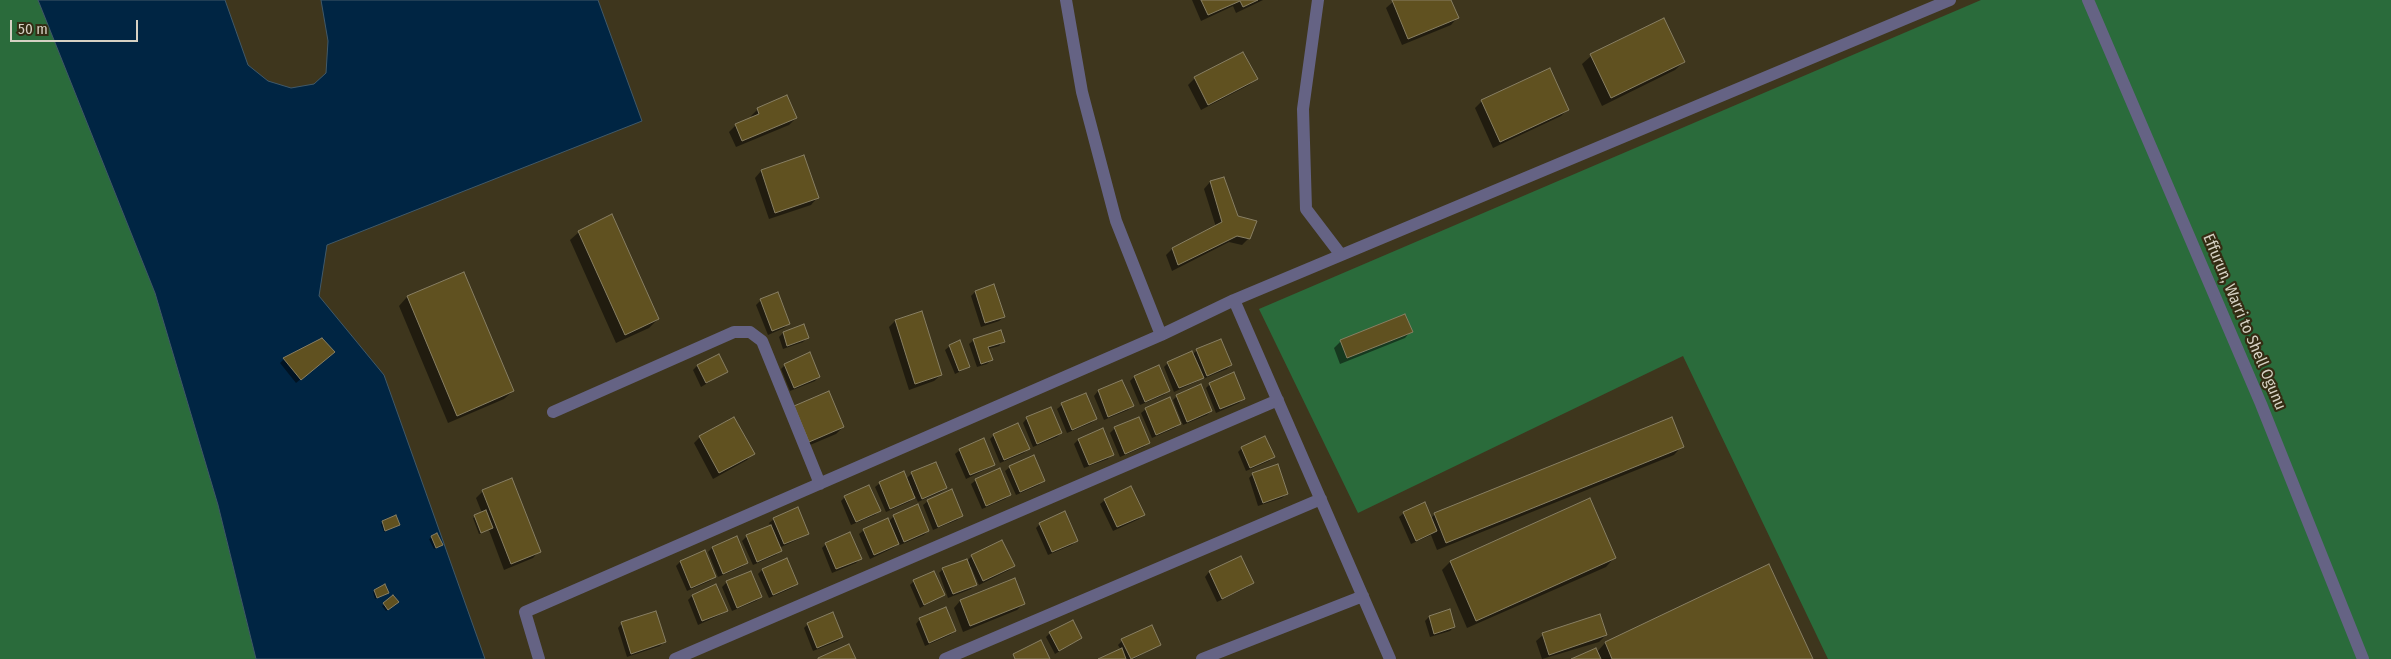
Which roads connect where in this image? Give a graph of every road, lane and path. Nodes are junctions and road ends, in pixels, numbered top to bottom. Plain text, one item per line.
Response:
1 (1066, 0) edge
2 (1318, 0) edge
3 (1950, 0) edge
4 (2088, 0) edge
5 (1341, 255) junction
6 (1234, 300) junction
7 (1161, 335) junction
8 (1278, 400) junction
9 (553, 412) dead end
10 (820, 484) junction
11 (1320, 499) junction
12 (1363, 596) junction
13 (539, 659) edge
14 (675, 659) edge
15 (945, 659) edge
16 (1202, 659) edge
17 (1390, 659) edge
18 (2363, 659) edge

1 - 7 street
2 - 5 street
3 - 5 street
4 - 18 street, Effurun, Warri to Shell Ogunu
5 - 6 street
6 - 7 street
6 - 8 street
7 - 10 street
8 - 11 street
8 - 14 street
9 - 10 street
10 - 13 street
11 - 12 street
11 - 15 street
12 - 16 street
12 - 17 street

